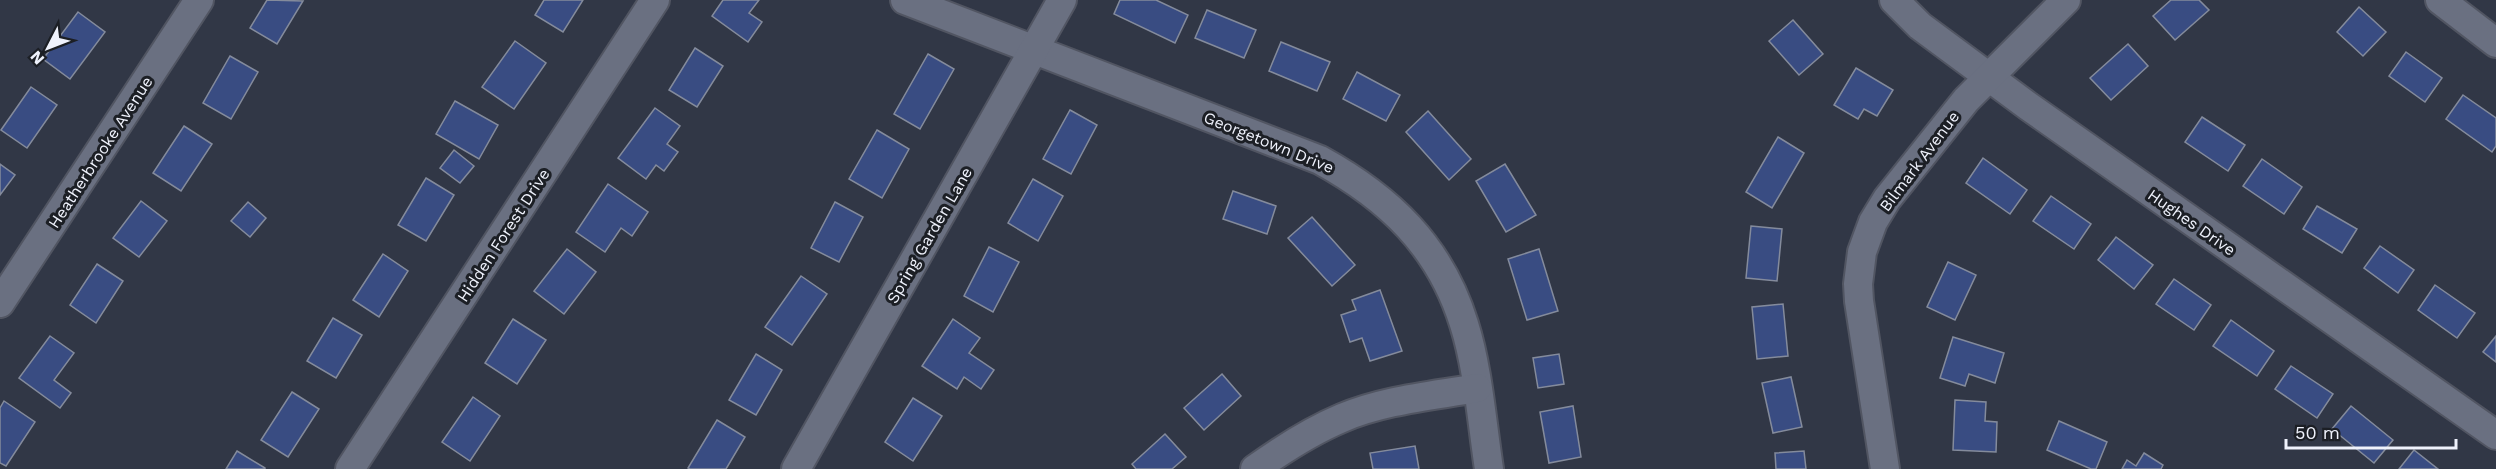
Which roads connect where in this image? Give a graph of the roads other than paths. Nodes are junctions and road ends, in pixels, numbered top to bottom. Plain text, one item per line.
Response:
1 (199, 0) edge
2 (655, 0) edge
3 (905, 0) edge
4 (1062, 0) edge
5 (1894, 0) edge
6 (2066, 0) edge
7 (2440, 0) edge
8 (2496, 43) edge
9 (1034, 50) junction
10 (1989, 77) junction
11 (0, 303) edge
12 (1477, 388) junction
13 (2496, 435) edge
14 (350, 469) edge
15 (795, 469) edge
16 (1255, 469) edge
17 (1489, 469) edge
18 (1885, 469) edge

1 - 11 street, Heatherbrooke Avenue
2 - 14 street, Hidden Forest Drive
3 - 9 street, Georgetown Drive
4 - 9 street, Spring Garden Lane
5 - 10 street, Hughes Drive
6 - 10 street, Bilmark Avenue
7 - 8 street
9 - 12 street, Georgetown Drive
9 - 15 street, Spring Garden Lane
10 - 13 street, Hughes Drive
10 - 18 street, Bilmark Avenue
12 - 16 street
12 - 17 street, Georgetown Drive

